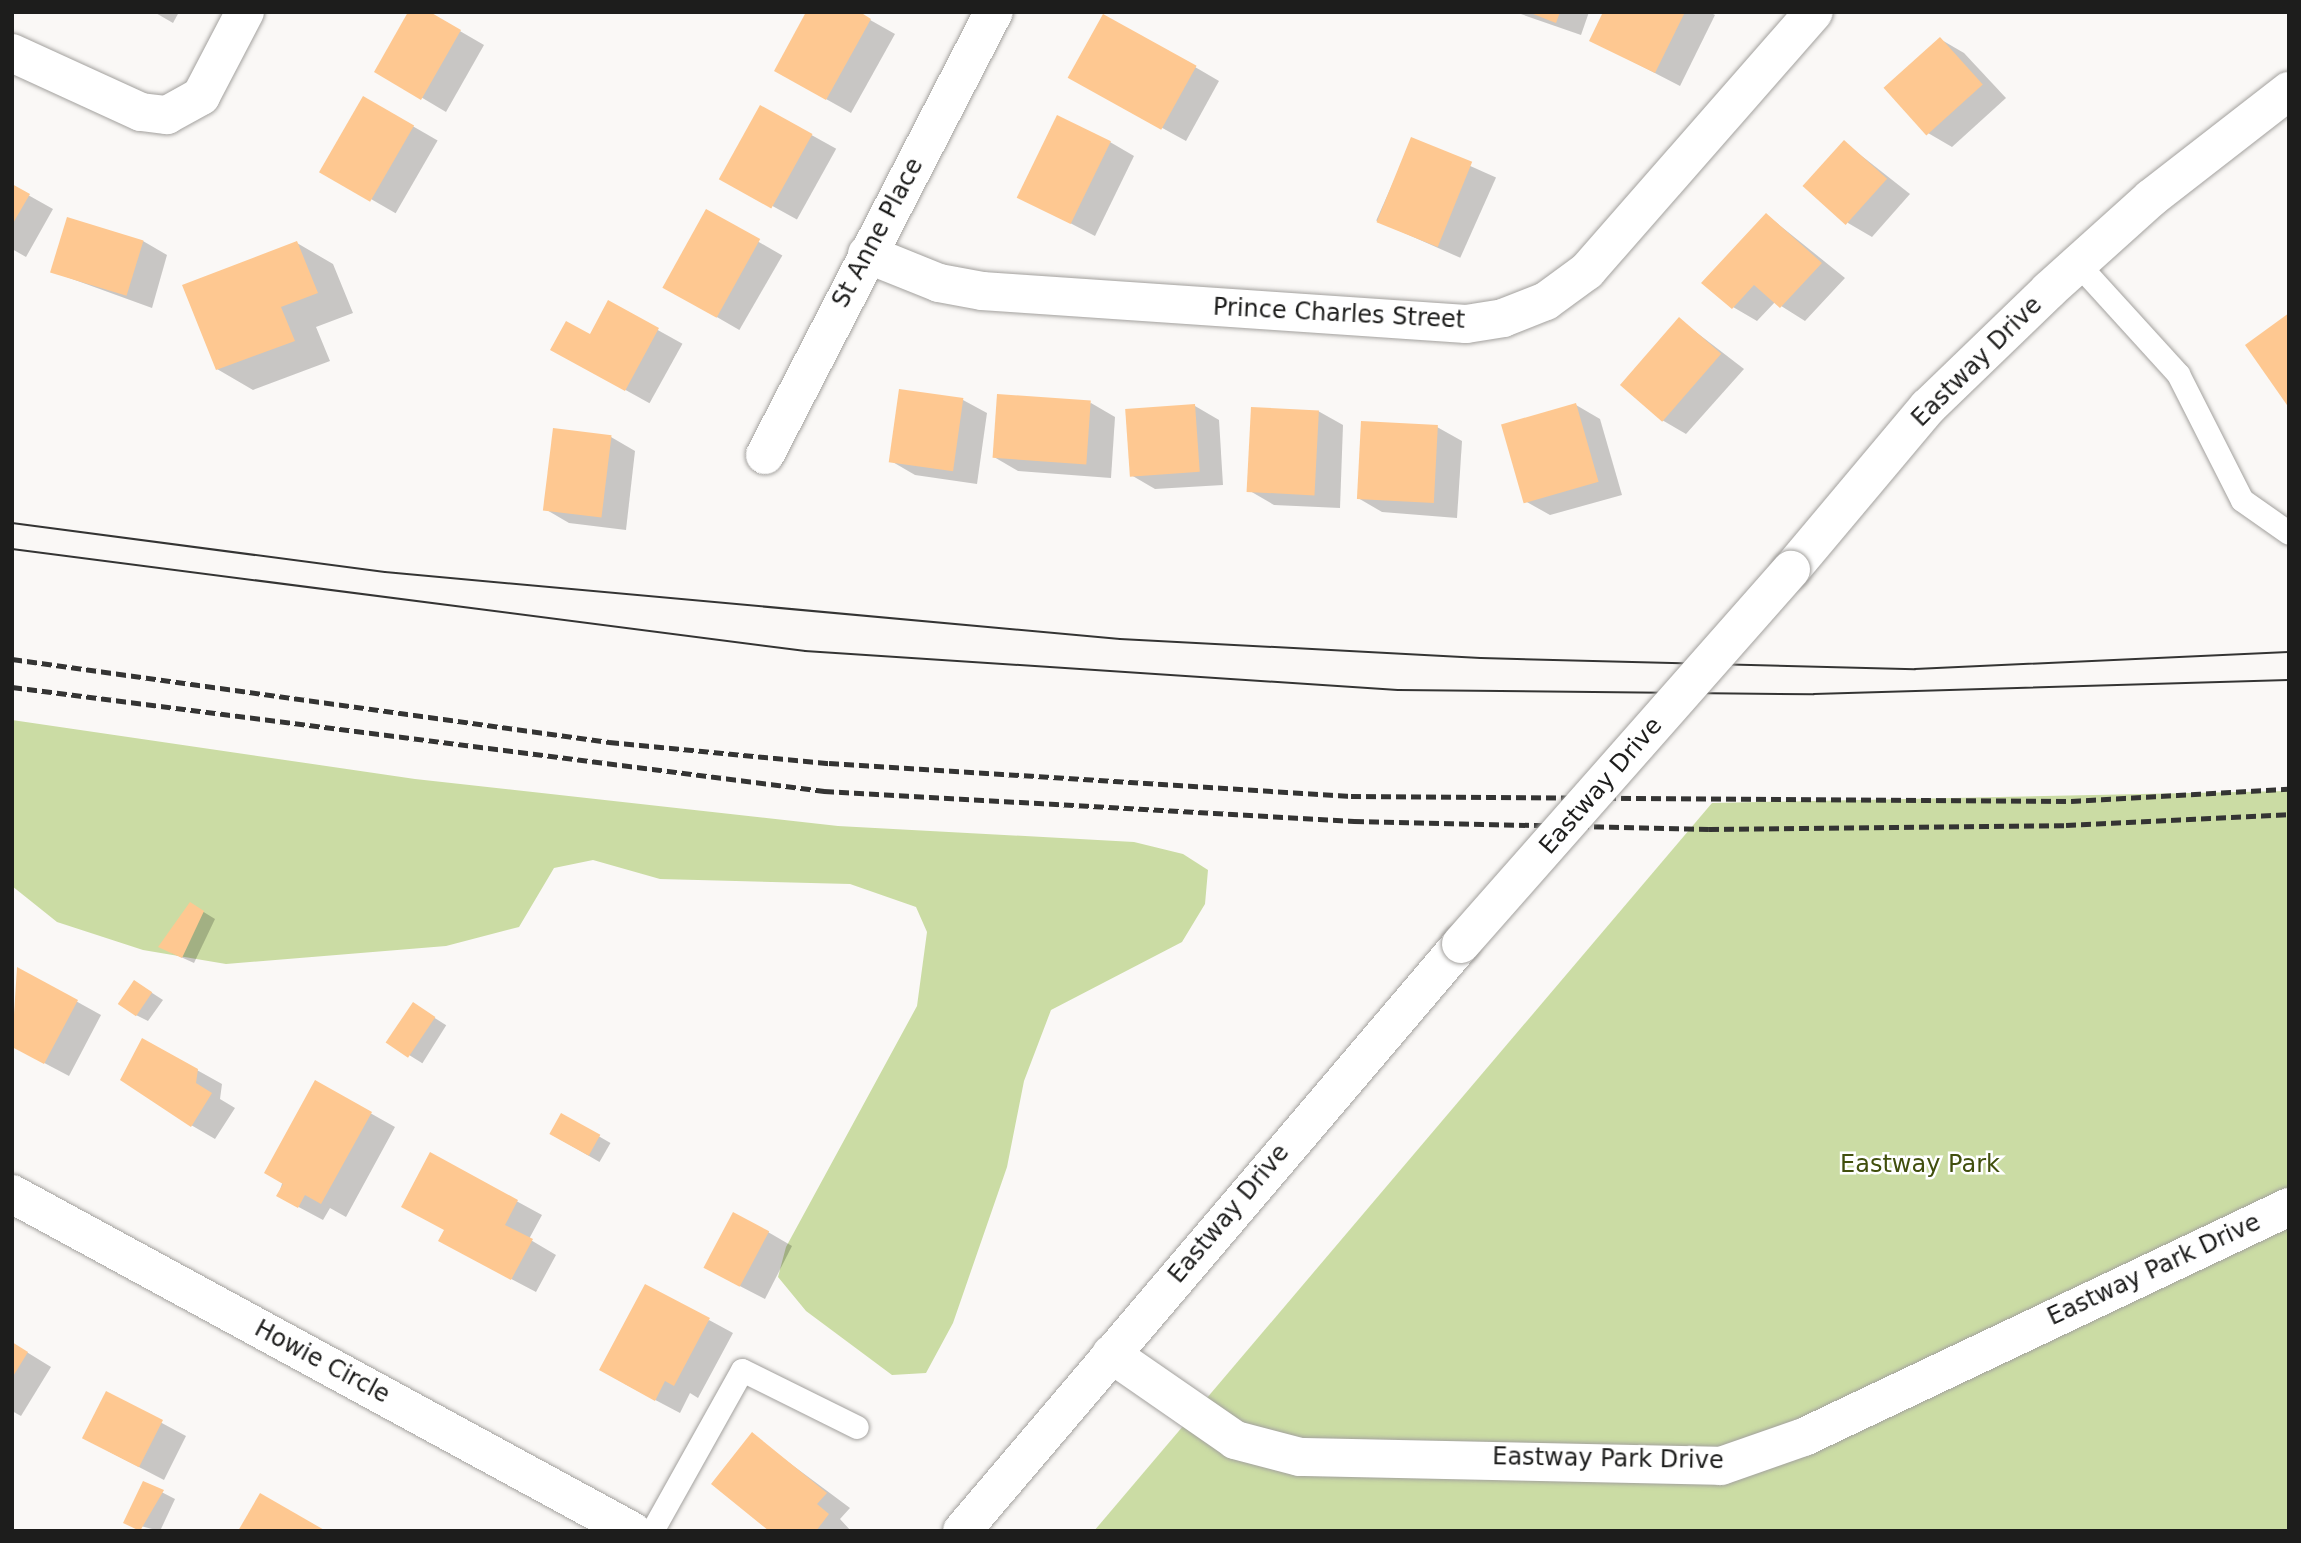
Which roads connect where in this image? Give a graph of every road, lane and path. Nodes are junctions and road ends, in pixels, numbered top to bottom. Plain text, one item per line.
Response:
1 (245, 12) edge
2 (994, 12) edge
3 (1814, 12) edge
4 (12, 53) edge
5 (2289, 91) edge
6 (867, 254) junction
7 (2078, 264) junction
8 (765, 455) dead end
9 (2289, 533) edge
10 (12, 1194) edge
11 (2289, 1207) edge
12 (1111, 1354) junction
13 (857, 1427) dead end
14 (634, 1530) edge
15 (962, 1531) edge

1 - 4 street
2 - 6 street, St Anne Place
3 - 6 street, Prince Charles Street
5 - 7 street, Eastway Drive
6 - 8 street, St Anne Place
7 - 9 lane
7 - 12 street, Eastway Drive, bridge
10 - 14 street, Howie Circle
11 - 12 street, Eastway Park Drive
12 - 15 street, Eastway Drive
13 - 14 lane

